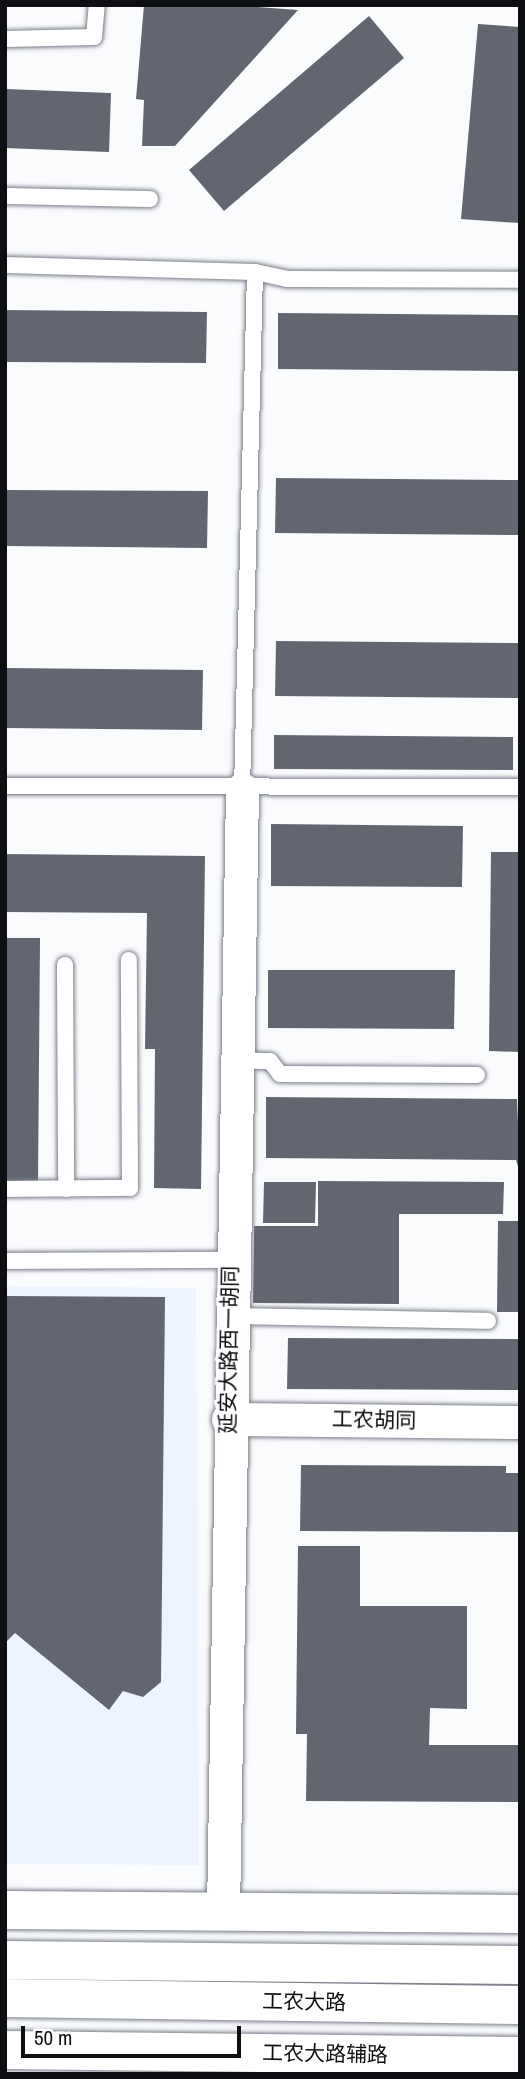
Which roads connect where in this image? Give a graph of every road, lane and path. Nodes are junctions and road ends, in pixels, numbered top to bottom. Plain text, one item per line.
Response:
1 (97, 5) edge
2 (5, 39) edge
3 (5, 196) edge
4 (150, 199) dead end
5 (5, 265) edge
6 (255, 272) junction
7 (520, 280) edge
8 (5, 786) edge
9 (520, 787) edge
10 (242, 789) junction
11 (129, 960) dead end
12 (65, 965) dead end
13 (235, 1060) junction
14 (477, 1074) dead end
15 (5, 1189) edge
16 (66, 1189) junction
17 (5, 1261) edge
18 (230, 1261) junction
19 (230, 1317) junction
20 (488, 1321) dead end
21 (228, 1419) junction
22 (520, 1422) edge
23 (5, 1910) edge
24 (223, 1912) junction
25 (520, 1914) edge
26 (5, 1960) edge
27 (520, 1965) edge
28 (5, 1998) edge
29 (520, 2005) edge
30 (5, 2050) edge
31 (520, 2056) edge
32 (226, 2063) edge
33 (335, 2064) edge

1 - 2 lane
3 - 4 lane
5 - 6 lane
6 - 7 lane
6 - 10 lane
8 - 10 lane
9 - 10 lane
10 - 13 street, 延安大路西一胡同
11 - 16 lane
12 - 16 lane
13 - 14 lane
13 - 18 street, 延安大路西一胡同
15 - 16 lane
17 - 18 lane
18 - 19 street, 延安大路西一胡同
19 - 20 lane
19 - 21 street, 延安大路西一胡同
21 - 22 street, 工农胡同
21 - 24 street, 延安大路西一胡同
23 - 24 street
24 - 25 street
26 - 27 street, 工农大路
28 - 29 street, 工农大路
30 - 32 street, 工农大路辅路
31 - 33 street, 工农大路辅路
32 - 33 street, 工农大路辅路

